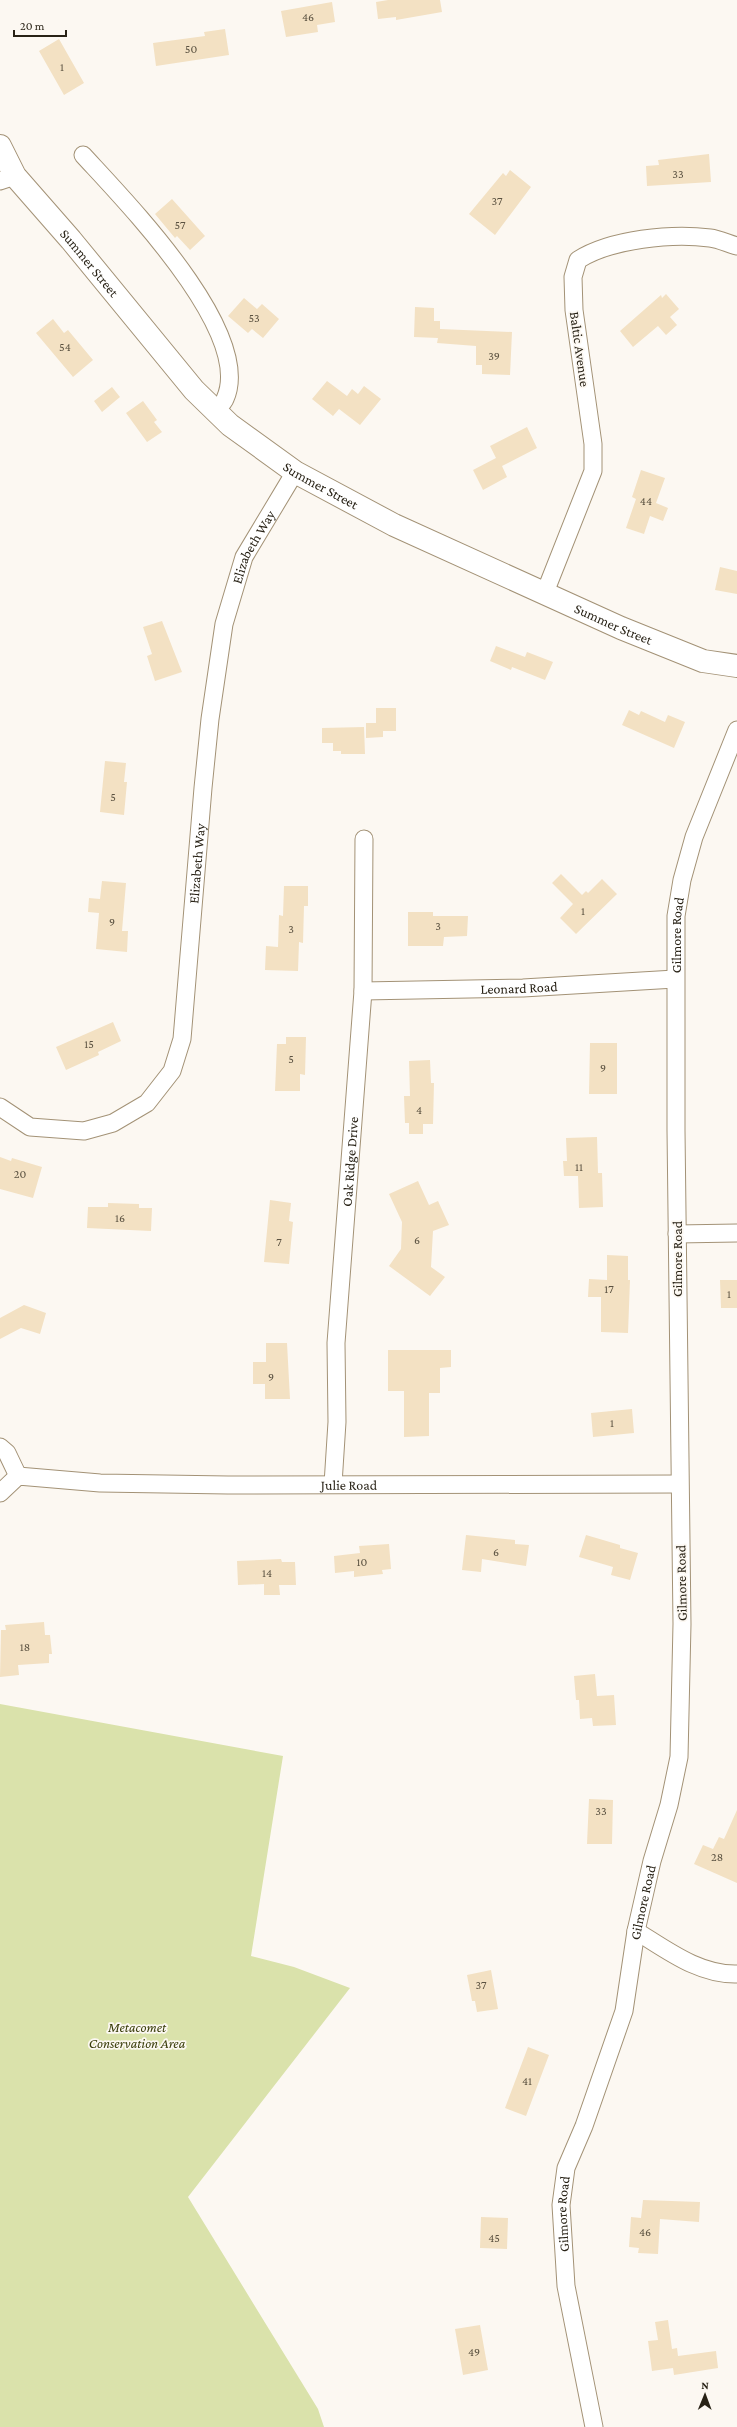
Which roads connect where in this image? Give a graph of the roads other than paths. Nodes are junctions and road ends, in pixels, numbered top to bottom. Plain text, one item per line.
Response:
1 (0, 146) edge
2 (83, 155) dead end
3 (8, 178) edge
4 (737, 246) edge
5 (215, 410) junction
6 (296, 472) junction
7 (544, 594) junction
8 (737, 666) edge
9 (737, 730) edge
10 (364, 839) dead end
11 (675, 979) junction
12 (363, 991) junction
13 (0, 1107) edge
14 (737, 1233) edge
15 (677, 1234) junction
16 (0, 1447) edge
17 (18, 1476) junction
18 (333, 1484) junction
19 (679, 1484) junction
20 (0, 1493) edge
21 (636, 1931) junction
22 (737, 1974) edge
23 (594, 2427) edge

1 - 3 street, Summer Street
2 - 5 street
3 - 5 street, Summer Street
4 - 7 street, Baltic Avenue
5 - 6 street, Summer Street
6 - 7 street, Summer Street
6 - 13 street, Elizabeth Way
7 - 8 street, Summer Street
9 - 11 street, Gilmore Road
10 - 12 street, Oak Ridge Drive
11 - 12 street, Leonard Road
11 - 15 street, Gilmore Road
12 - 18 street, Oak Ridge Drive
14 - 15 street
15 - 19 street, Gilmore Road
16 - 17 street
17 - 18 street, Julie Road
17 - 20 street
18 - 19 street, Julie Road
19 - 21 street, Gilmore Road
21 - 22 street
21 - 23 street, Gilmore Road

